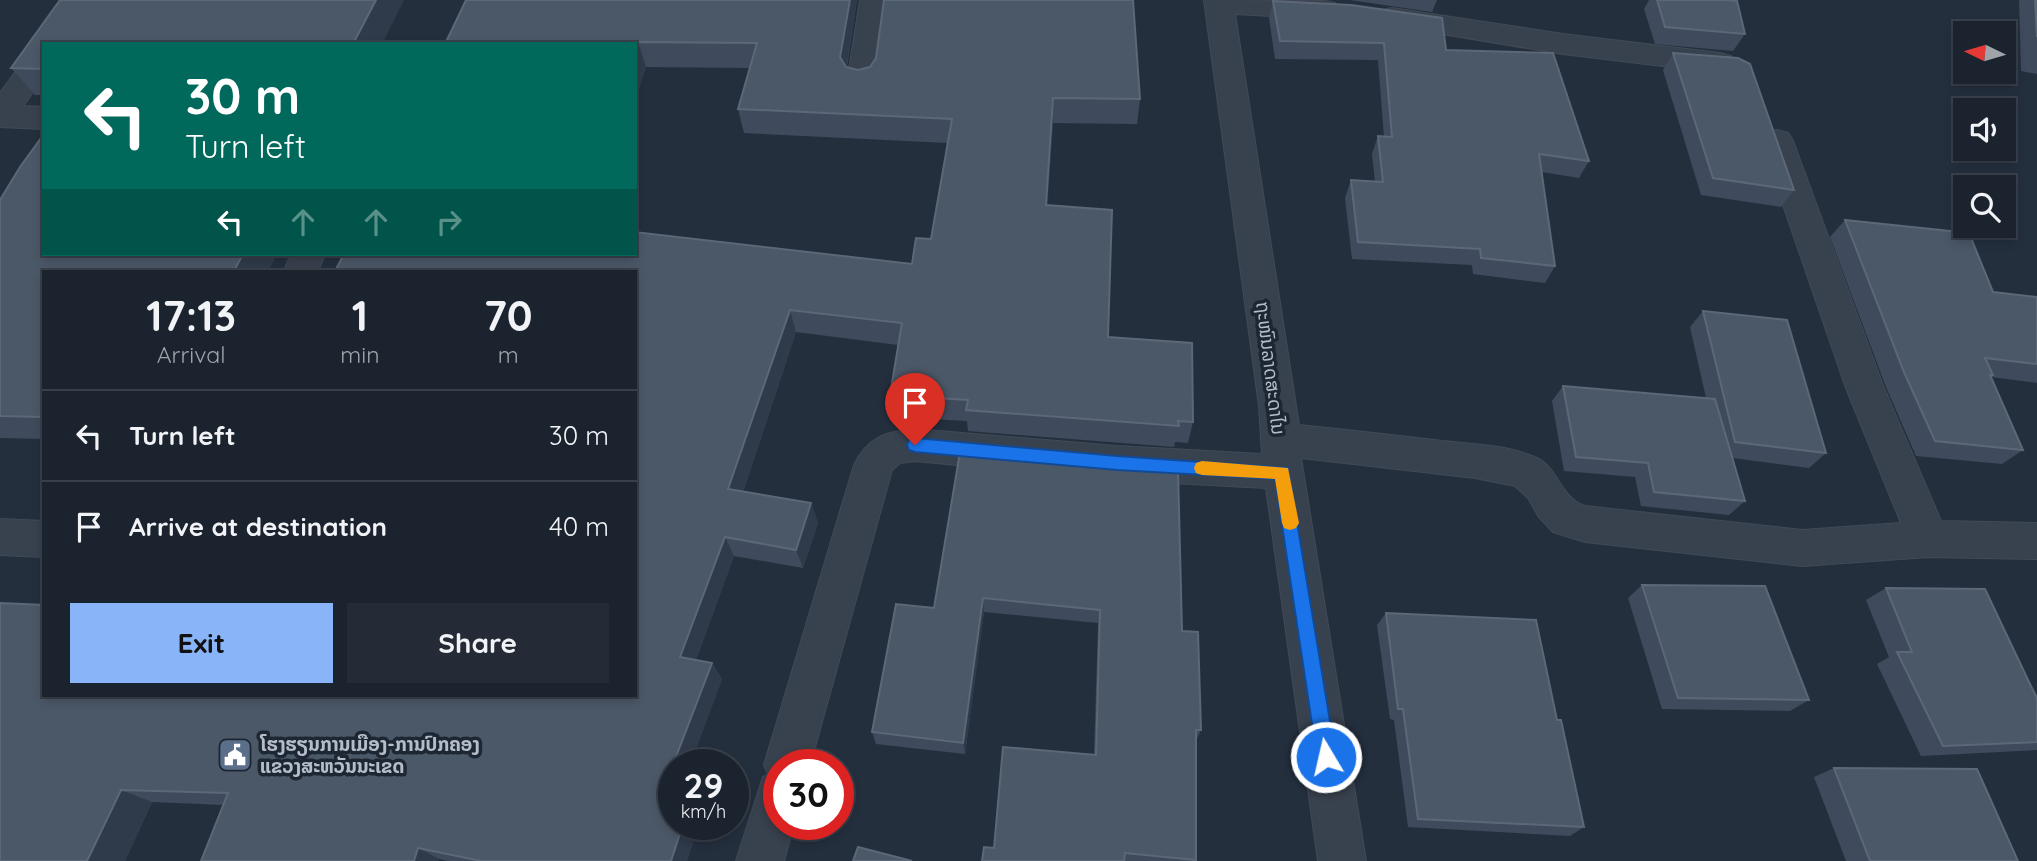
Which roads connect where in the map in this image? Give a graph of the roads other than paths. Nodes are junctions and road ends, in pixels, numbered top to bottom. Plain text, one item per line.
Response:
1 (874, 0) edge
2 (1219, 2) edge
3 (42, 58) edge
4 (1753, 74) edge
5 (862, 82) edge
6 (0, 116) edge
7 (1768, 116) edge
8 (42, 118) edge
9 (1281, 456) junction
10 (0, 537) edge
11 (42, 539) edge
12 (1928, 539) junction
13 (2037, 541) edge
14 (792, 749) edge
15 (766, 840) edge
16 (760, 861) edge
17 (1342, 861) edge

1 - 5 street
2 - 4 street
2 - 9 street, ຖະໜົນລາດສະດາໄນ
3 - 6 street
6 - 8 street
7 - 12 street
9 - 12 street
9 - 14 street
9 - 17 street, ຖະໜົນລາດສະດາໄນ
10 - 11 street
12 - 13 street
15 - 16 street

